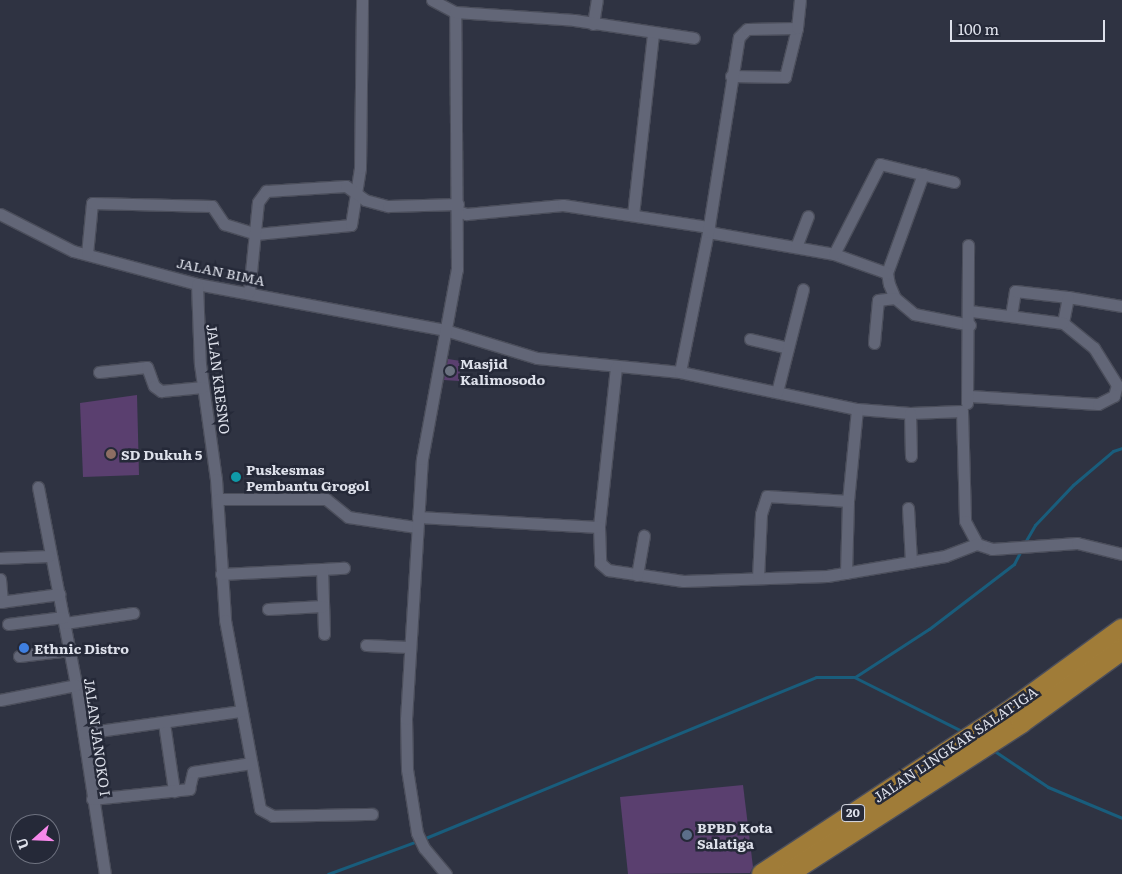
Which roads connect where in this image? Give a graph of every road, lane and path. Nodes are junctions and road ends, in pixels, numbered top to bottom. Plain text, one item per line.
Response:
1 (362, 0) edge
2 (432, 0) edge
3 (596, 0) edge
4 (800, 0) edge
5 (455, 12) junction
6 (593, 24) junction
7 (797, 28) junction
8 (653, 33) junction
9 (694, 38) dead end
10 (731, 76) junction
11 (923, 174) junction
12 (954, 182) dead end
13 (356, 194) junction
14 (458, 207) junction
15 (0, 214) edge
16 (633, 215) junction
17 (808, 216) dead end
18 (708, 230) junction
19 (256, 234) junction
20 (968, 244) dead end
21 (796, 247) junction
22 (87, 254) junction
23 (834, 254) junction
24 (887, 273) junction
25 (197, 284) junction
26 (803, 289) dead end
27 (249, 292) junction
28 (1068, 297) junction
29 (895, 298) junction
30 (1122, 306) edge
31 (970, 311) junction
32 (1011, 316) junction
33 (1063, 323) junction
34 (970, 325) junction
35 (445, 330) junction
36 (750, 339) dead end
37 (874, 343) dead end
38 (788, 348) junction
39 (616, 366) junction
40 (99, 372) dead end
41 (680, 372) junction
42 (203, 387) junction
43 (777, 392) junction
44 (970, 396) junction
45 (857, 409) junction
46 (962, 411) junction
47 (910, 413) junction
48 (911, 456) dead end
49 (38, 487) dead end
50 (218, 500) junction
51 (848, 501) junction
52 (908, 508) dead end
53 (417, 522) junction
54 (599, 527) junction
55 (644, 536) dead end
56 (977, 544) junction
57 (1122, 554) edge
58 (49, 556) junction
59 (0, 558) edge
60 (911, 562) junction
61 (344, 568) dead end
62 (322, 569) junction
63 (846, 573) junction
64 (221, 574) junction
65 (637, 575) junction
66 (758, 578) junction
67 (0, 579) edge
68 (58, 594) junction
69 (1, 602) edge
70 (323, 606) junction
71 (268, 609) dead end
72 (133, 613) dead end
73 (64, 620) junction
74 (8, 624) dead end
75 (1122, 629) edge
76 (324, 634) dead end
77 (366, 645) dead end
78 (408, 647) junction
79 (70, 650) junction
80 (1122, 650) edge
81 (19, 656) dead end
82 (76, 685) junction
83 (0, 700) edge
84 (240, 711) junction
85 (1015, 717) junction
86 (164, 723) junction
87 (84, 734) junction
88 (949, 758) junction
89 (251, 763) junction
90 (174, 792) junction
91 (92, 799) junction
92 (372, 814) dead end
93 (105, 874) edge
94 (446, 874) edge
95 (762, 874) edge
96 (788, 874) edge

1 - 13 street
2 - 5 street
3 - 6 street
4 - 7 street
5 - 6 street
5 - 14 street
6 - 8 street
7 - 10 street
7 - 10 street
8 - 9 street
8 - 16 street
10 - 18 street
11 - 12 street
11 - 23 street
11 - 24 street
13 - 14 street
13 - 19 street
13 - 19 street
14 - 16 street
14 - 35 street
15 - 22 street, JALAN BIMA
16 - 18 street
17 - 21 street
18 - 21 street
18 - 41 street
19 - 22 street
19 - 27 street
20 - 31 street
21 - 23 street
22 - 25 street, JALAN BIMA
23 - 24 street
24 - 29 street
25 - 27 street, JALAN BIMA
25 - 42 street, JALAN KRESNO
26 - 38 street
27 - 35 street, JALAN BIMA
28 - 30 street
28 - 32 street
28 - 33 street
29 - 34 street
29 - 37 street
31 - 32 street
31 - 34 street
32 - 33 street
33 - 44 street
34 - 44 street
35 - 39 street, JALAN BIMA
35 - 53 street
36 - 38 street
38 - 43 street
39 - 41 street, JALAN BIMA
39 - 54 street
40 - 42 street
41 - 43 street, JALAN BIMA
42 - 50 street, JALAN KRESNO
43 - 45 street, JALAN BIMA
44 - 46 street
45 - 47 street, JALAN BIMA
45 - 51 street
46 - 47 street, JALAN BIMA
46 - 56 street
47 - 48 street
49 - 58 street, JALAN JANOKO I
50 - 53 street
50 - 64 street, JALAN KRESNO
51 - 63 street
51 - 66 street
52 - 60 street
53 - 54 street
53 - 78 street
54 - 65 street
55 - 65 street
56 - 57 street
56 - 60 street
58 - 59 street
58 - 68 street, JALAN JANOKO I
60 - 63 street
61 - 62 street
62 - 64 street
62 - 70 street
63 - 66 street
64 - 84 street, JALAN KRESNO
65 - 66 street
67 - 69 street
68 - 69 street
68 - 73 street, JALAN JANOKO I
70 - 71 street
70 - 76 street
72 - 73 street
73 - 74 street
73 - 79 street, JALAN JANOKO I
75 - 85 highway, JALAN LINGKAR SALATIGA / 20
77 - 78 street
78 - 94 street
79 - 81 street
79 - 82 street, JALAN JANOKO I
80 - 85 highway, JALAN LINGKAR SALATIGA / 20
82 - 83 street
82 - 87 street, JALAN JANOKO I
84 - 86 street
84 - 89 street, JALAN KRESNO
85 - 88 highway, JALAN LINGKAR SALATIGA / 20
86 - 87 street
86 - 90 street
87 - 91 street, JALAN JANOKO I
88 - 95 highway, JALAN LINGKAR SALATIGA / 20
88 - 96 highway, JALAN LINGKAR SALATIGA / 20
89 - 90 street
89 - 92 street, JALAN KRESNO
90 - 91 street
91 - 93 street, JALAN JANOKO I

